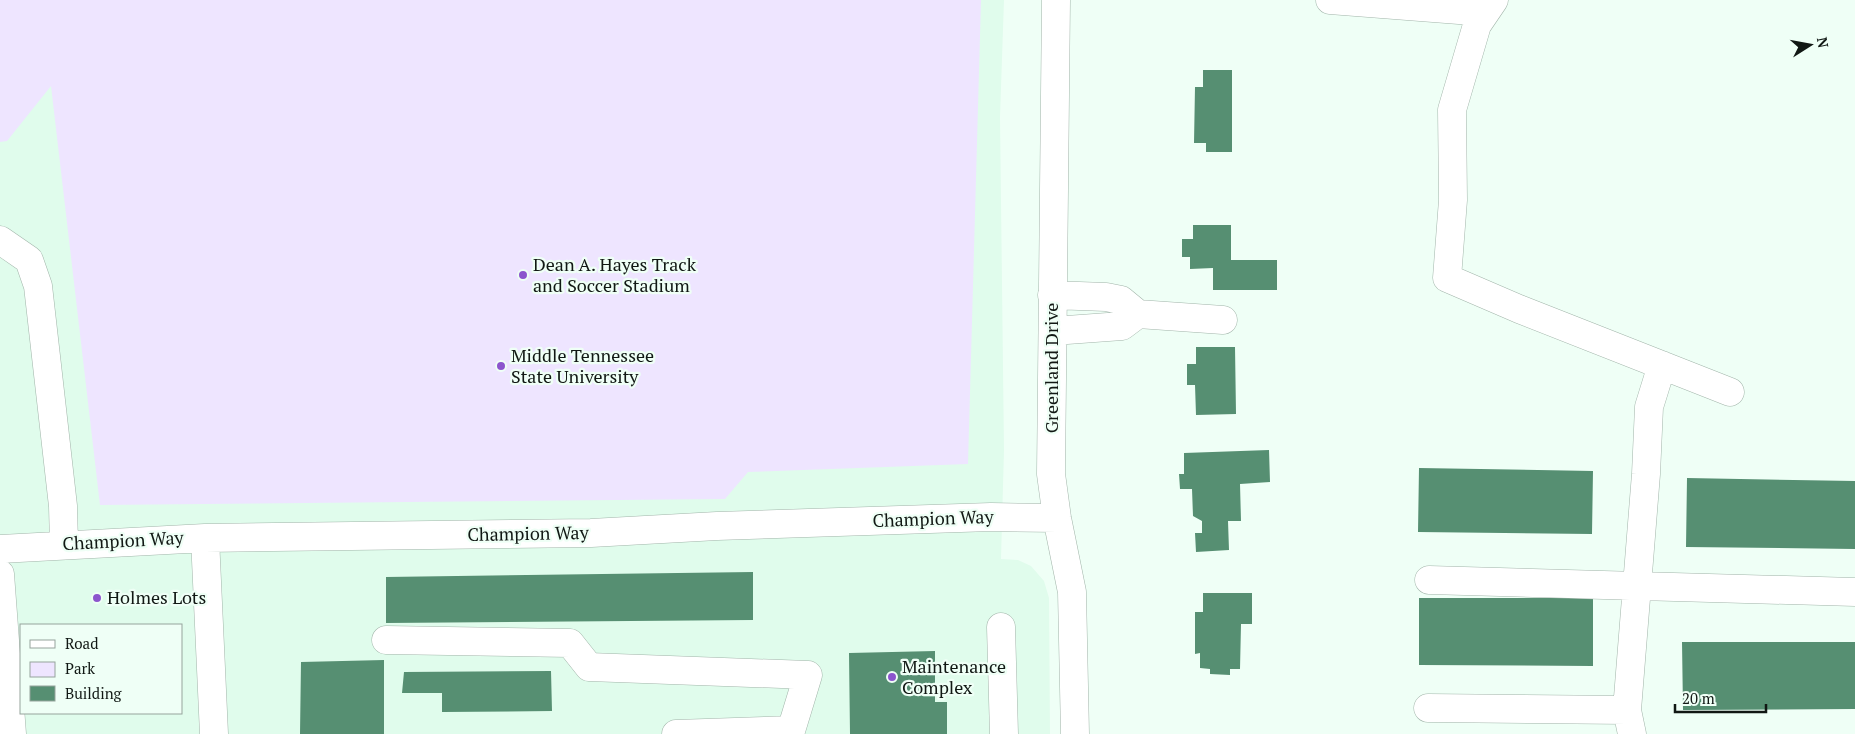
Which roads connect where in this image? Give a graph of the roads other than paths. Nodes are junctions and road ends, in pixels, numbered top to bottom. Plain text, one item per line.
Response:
1 (1056, 0) edge
2 (1330, 0) edge
3 (1490, 6) edge
4 (0, 240) edge
5 (1052, 295) junction
6 (1138, 314) junction
7 (1223, 320) dead end
8 (1053, 331) junction
9 (1662, 365) junction
10 (1730, 392) dead end
11 (1057, 518) junction
12 (205, 538) junction
13 (64, 544) junction
14 (0, 549) edge
15 (0, 574) edge
16 (1429, 580) dead end
17 (1636, 585) junction
18 (1855, 592) edge
19 (1000, 628) dead end
20 (386, 640) dead end
21 (1428, 708) dead end
22 (1629, 722) edge
23 (790, 732) edge
24 (12, 734) edge
25 (214, 734) edge
26 (676, 734) edge
27 (1004, 734) edge
28 (1075, 734) edge

1 - 5 street, Greenland Drive
2 - 3 street
3 - 9 street
4 - 13 street
5 - 6 street
5 - 8 street, Greenland Drive
6 - 7 street
6 - 8 street
8 - 11 street, Greenland Drive
9 - 10 street
9 - 17 street
11 - 12 street, Champion Way
11 - 28 street, Greenland Drive
12 - 13 street, Champion Way
12 - 25 street
13 - 14 street, Champion Way
15 - 24 street
16 - 17 street
17 - 18 street
17 - 22 street
19 - 27 street
20 - 23 street
21 - 22 street
23 - 26 street

